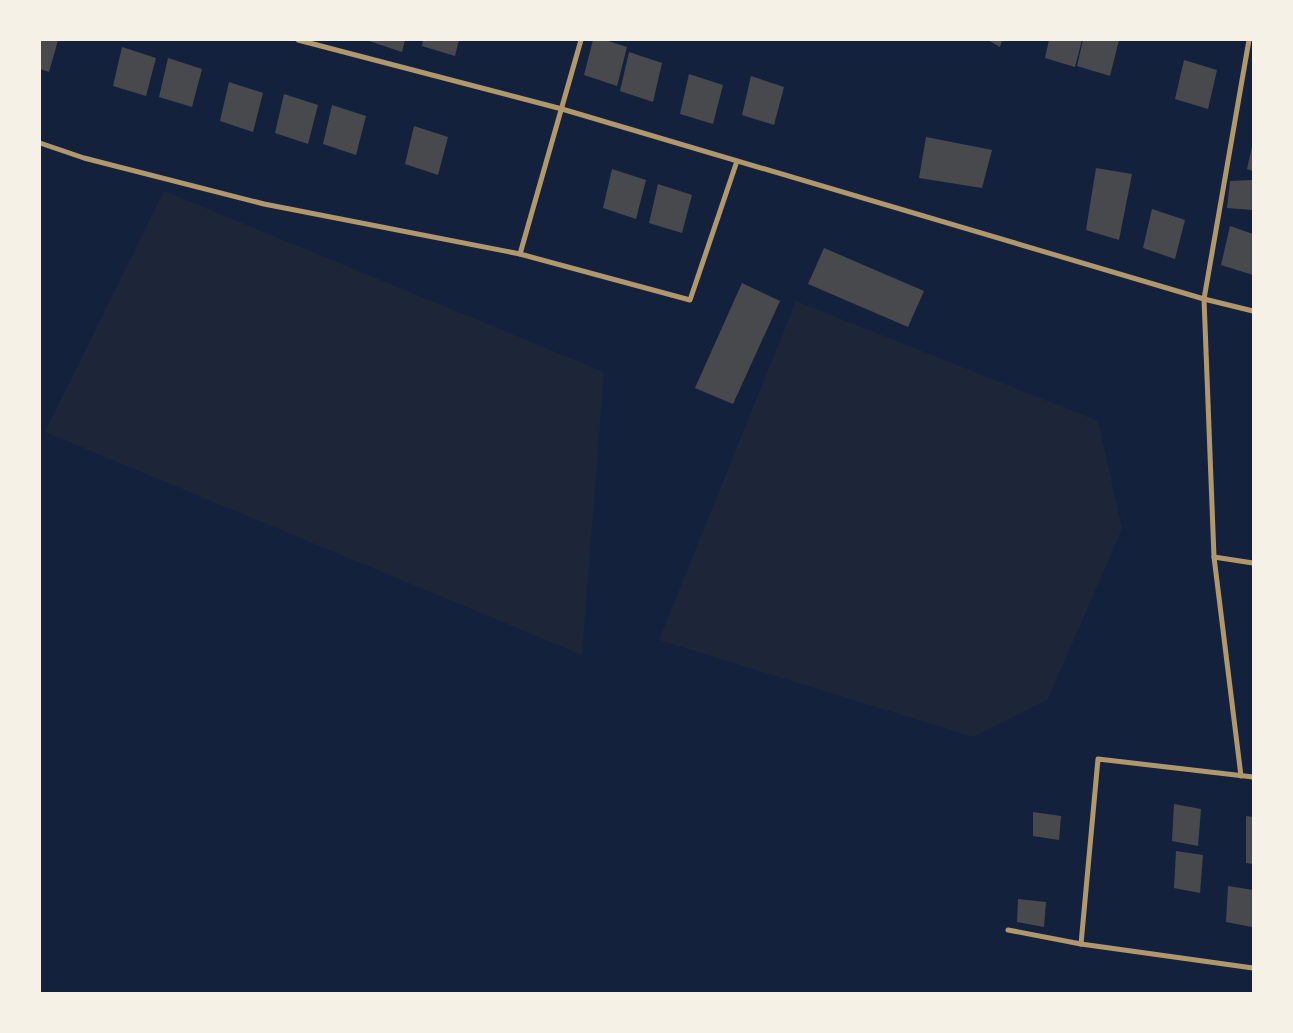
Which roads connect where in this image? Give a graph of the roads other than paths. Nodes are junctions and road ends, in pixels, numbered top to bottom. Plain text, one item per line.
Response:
1 (298, 40) edge
2 (581, 40) edge
3 (1249, 40) edge
4 (562, 110) junction
5 (40, 144) edge
6 (737, 161) junction
7 (520, 254) junction
8 (1204, 299) junction
9 (1253, 311) edge
10 (1214, 557) junction
11 (1253, 563) edge
12 (1241, 776) junction
13 (1253, 778) edge
14 (1008, 930) dead end
15 (1081, 944) junction
16 (1253, 968) edge

1 - 4 street
2 - 4 street
3 - 8 street
4 - 6 street
4 - 7 street
5 - 7 street
6 - 7 street
6 - 8 street
8 - 9 street
8 - 10 street
10 - 11 street
10 - 12 street
12 - 13 street
12 - 15 street
14 - 15 street
15 - 16 street

